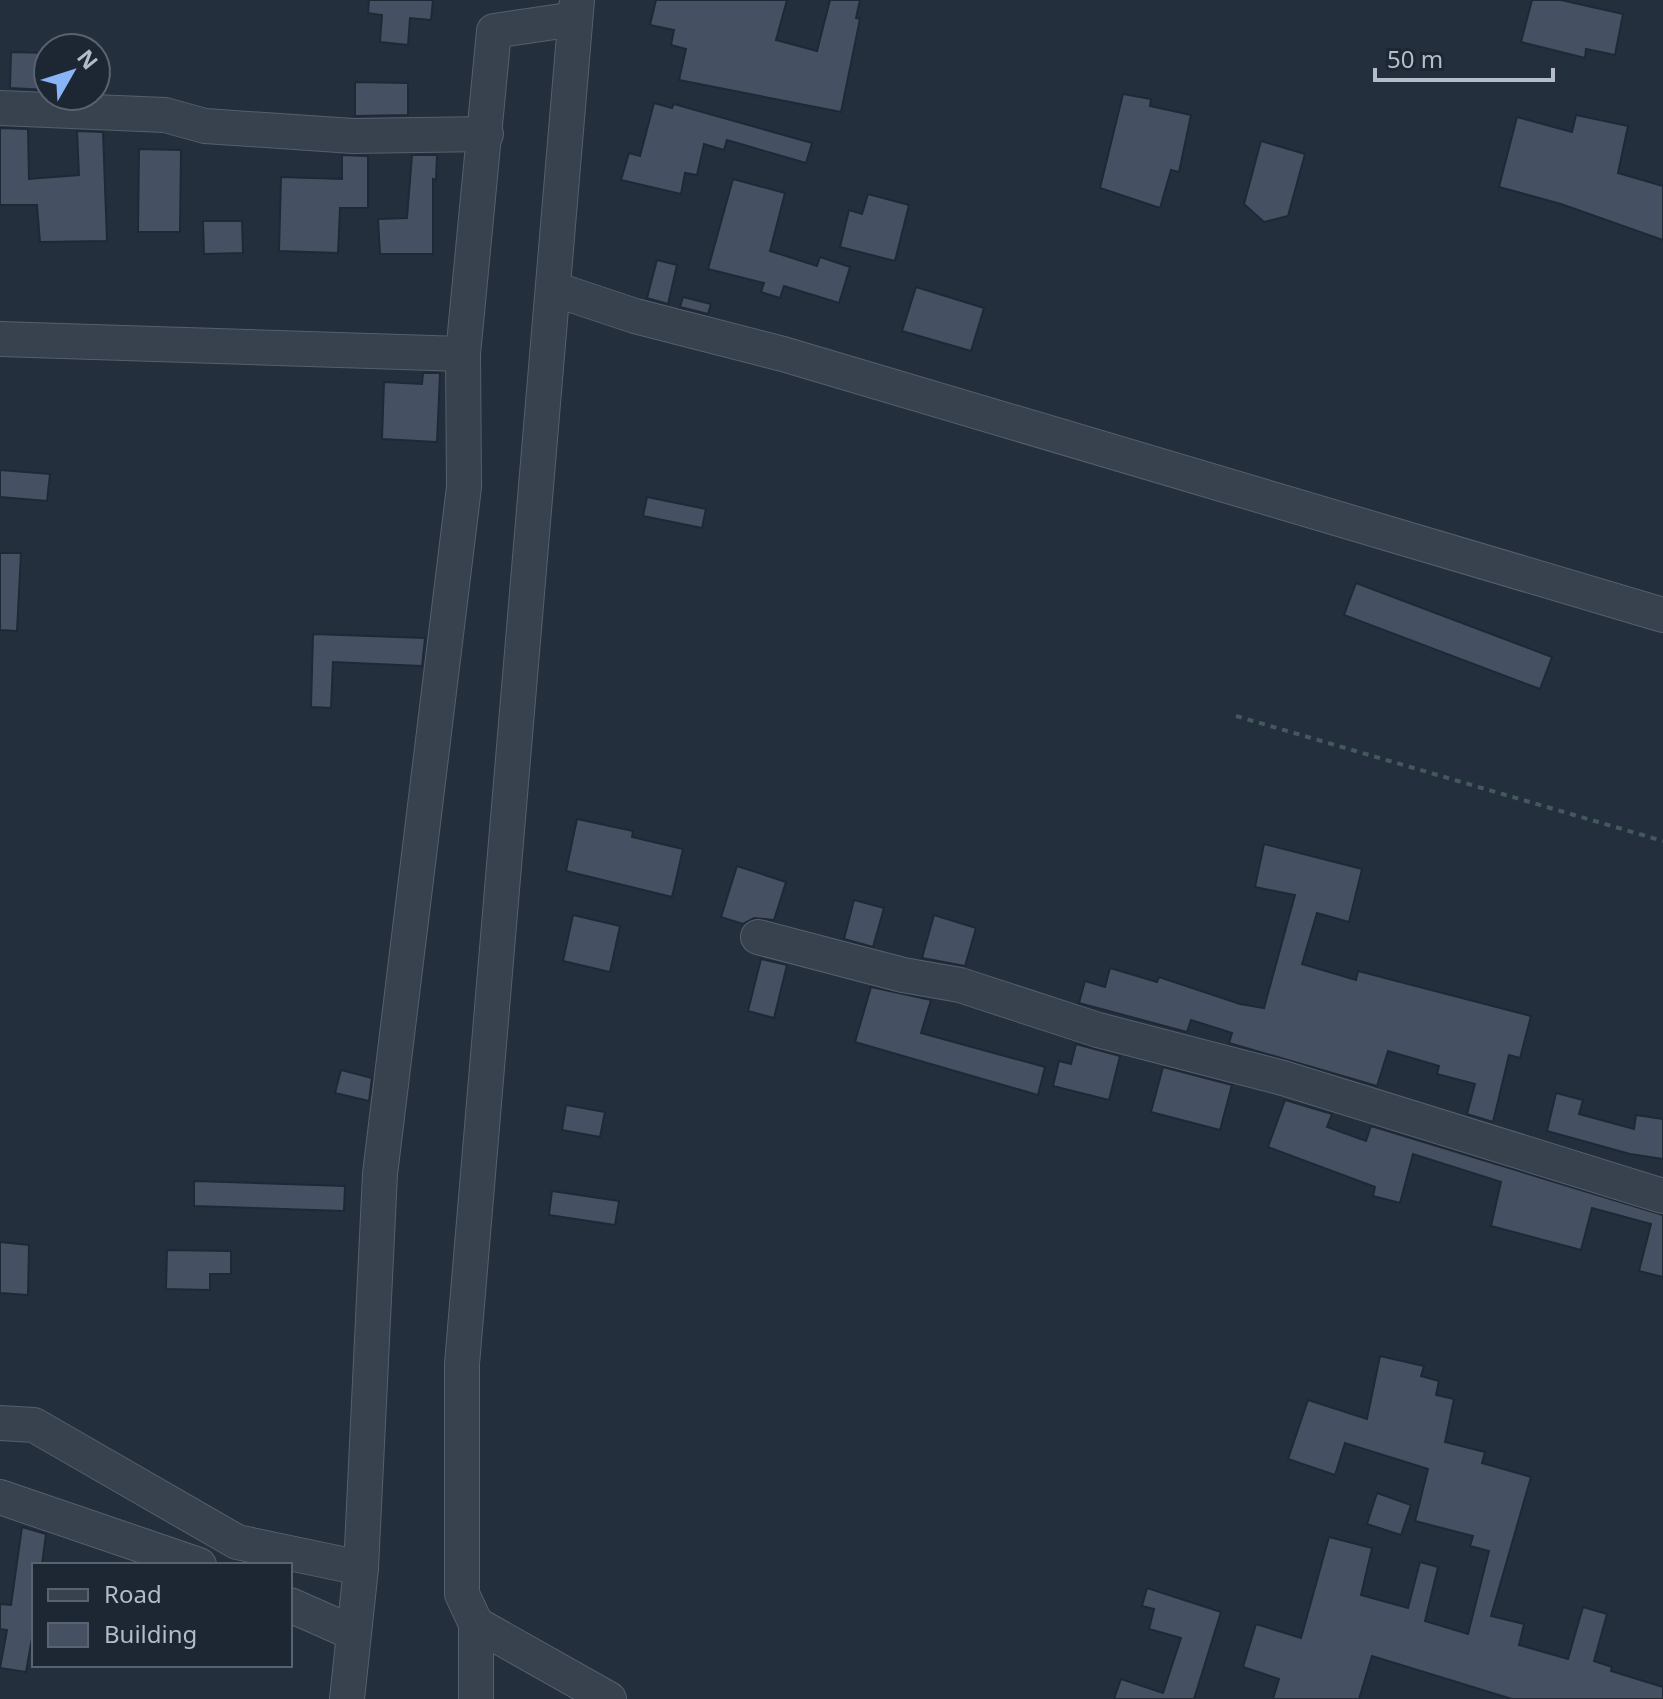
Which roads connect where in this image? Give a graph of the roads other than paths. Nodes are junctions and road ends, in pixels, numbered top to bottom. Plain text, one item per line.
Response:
1 (576, 10) edge
2 (0, 108) edge
3 (486, 134) junction
4 (554, 289) junction
5 (0, 339) edge
6 (463, 354) junction
7 (1663, 615) edge
8 (758, 937) dead end
9 (1663, 1196) edge
10 (0, 1423) edge
11 (0, 1497) edge
12 (193, 1563) edge
13 (361, 1568) junction
14 (292, 1606) edge
15 (476, 1624) junction
16 (351, 1632) junction
17 (347, 1699) edge
18 (476, 1699) edge
19 (609, 1699) edge

1 - 3 street
1 - 4 street
2 - 3 street
3 - 6 street
4 - 7 street
4 - 15 street
5 - 6 street
6 - 13 street
8 - 9 street
10 - 13 street
11 - 12 street
13 - 16 street
14 - 16 street
15 - 18 street
15 - 19 street
16 - 17 street

